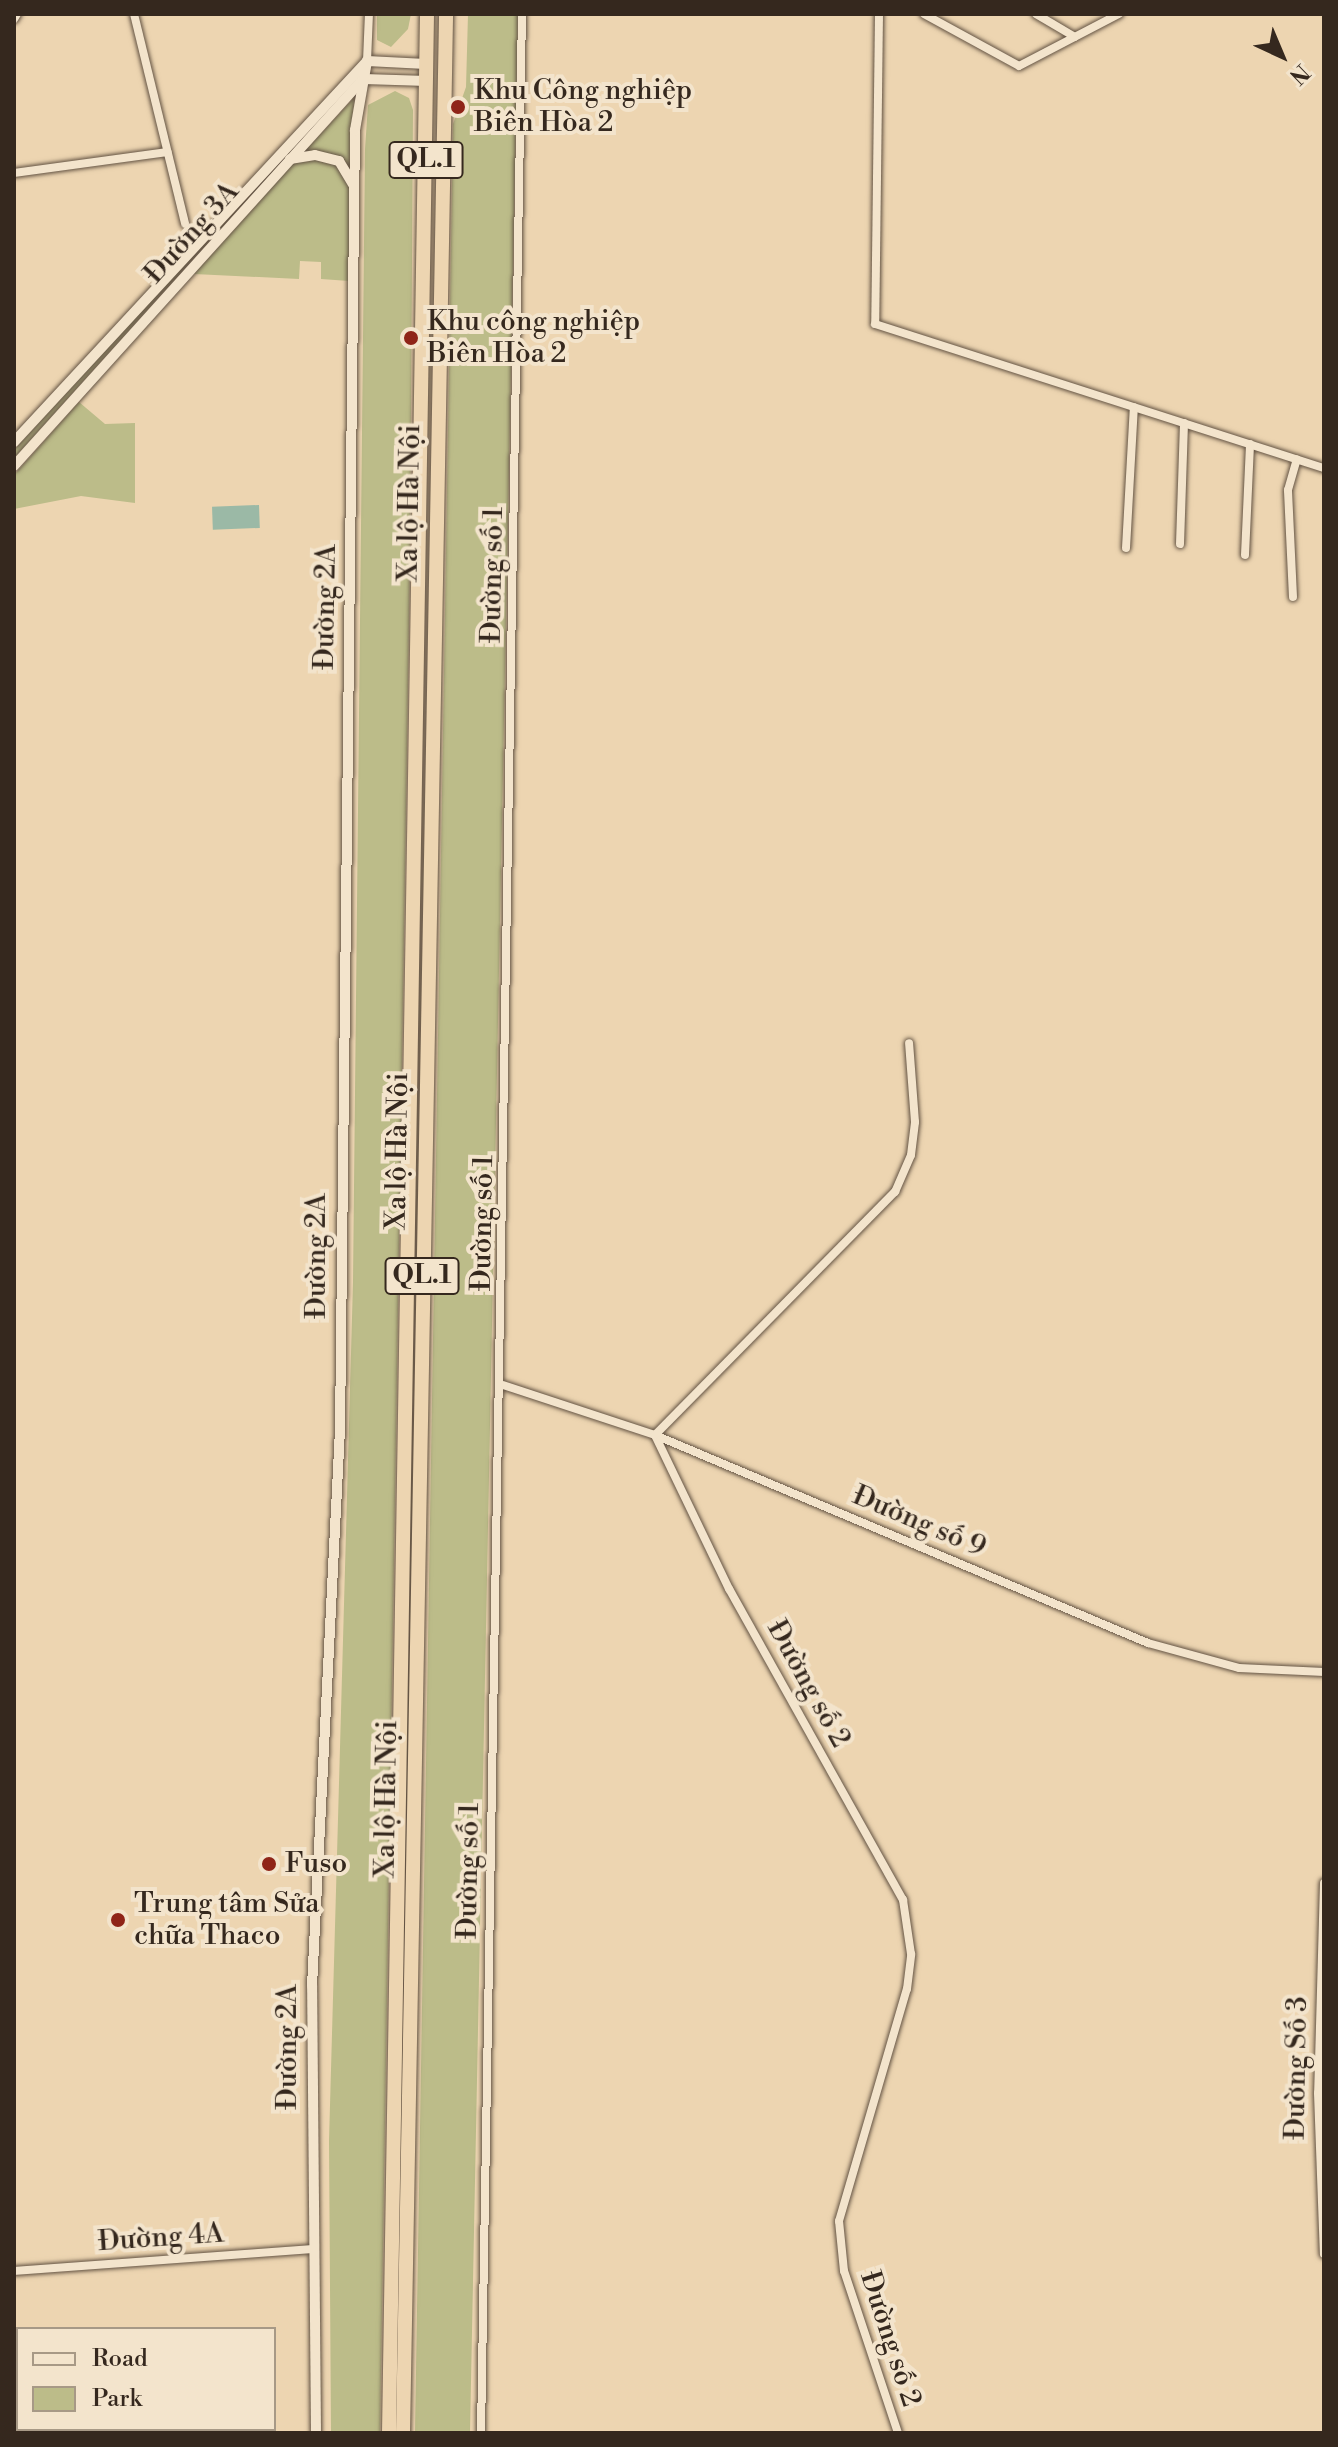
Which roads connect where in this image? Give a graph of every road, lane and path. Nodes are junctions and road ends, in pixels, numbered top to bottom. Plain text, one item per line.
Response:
1 (134, 14) edge
2 (369, 14) edge
3 (427, 14) edge
4 (446, 14) edge
5 (522, 14) edge
6 (879, 14) edge
7 (924, 14) edge
8 (1036, 14) edge
9 (1119, 14) edge
10 (1075, 37) junction
11 (367, 61) junction
12 (426, 64) junction
13 (364, 79) junction
14 (427, 81) junction
15 (168, 152) junction
16 (290, 159) junction
17 (14, 173) edge
18 (356, 195) junction
19 (185, 224) dead end
20 (1134, 407) junction
21 (1184, 423) junction
22 (14, 442) edge
23 (1250, 444) junction
24 (1297, 459) junction
25 (14, 466) edge
26 (1324, 468) edge
27 (1180, 544) dead end
28 (1126, 548) dead end
29 (1245, 555) dead end
30 (1293, 597) dead end
31 (909, 1043) dead end
32 (503, 1385) junction
33 (655, 1435) junction
34 (1324, 1672) edge
35 (1324, 1883) edge
36 (312, 2249) junction
37 (1324, 2254) edge
38 (14, 2271) edge
39 (316, 2433) edge
40 (389, 2433) edge
41 (403, 2433) edge
42 (481, 2433) edge
43 (898, 2433) edge

1 - 15 street
2 - 11 street
3 - 12 highway, QL.1
4 - 41 highway, Xa lộ Hà Nội / QL.1
5 - 32 street, Đường số 1
6 - 20 street
7 - 10 street
8 - 10 street
9 - 10 street
11 - 12 street
11 - 13 street, Đường 2A
11 - 22 street, Đường 3A
12 - 14 highway, QL.1
13 - 14 street
13 - 16 street, Đường 3A
13 - 18 street, Đường 2A
14 - 40 highway, Xa lộ Hà Nội / QL.1
15 - 17 street
15 - 19 street
16 - 18 street
16 - 25 street, Đường 3A
18 - 36 street, Đường 2A
20 - 21 street
20 - 28 street
21 - 23 street
21 - 27 street
23 - 24 street
23 - 29 street
24 - 26 street
24 - 30 street
31 - 33 street
32 - 33 street, Đường số 9
32 - 42 street, Đường số 1
33 - 34 street, Đường số 9
33 - 43 street, Đường số 2
35 - 37 street, Đường Số 3
36 - 38 street, Đường 4A
36 - 39 street, Đường 2A

